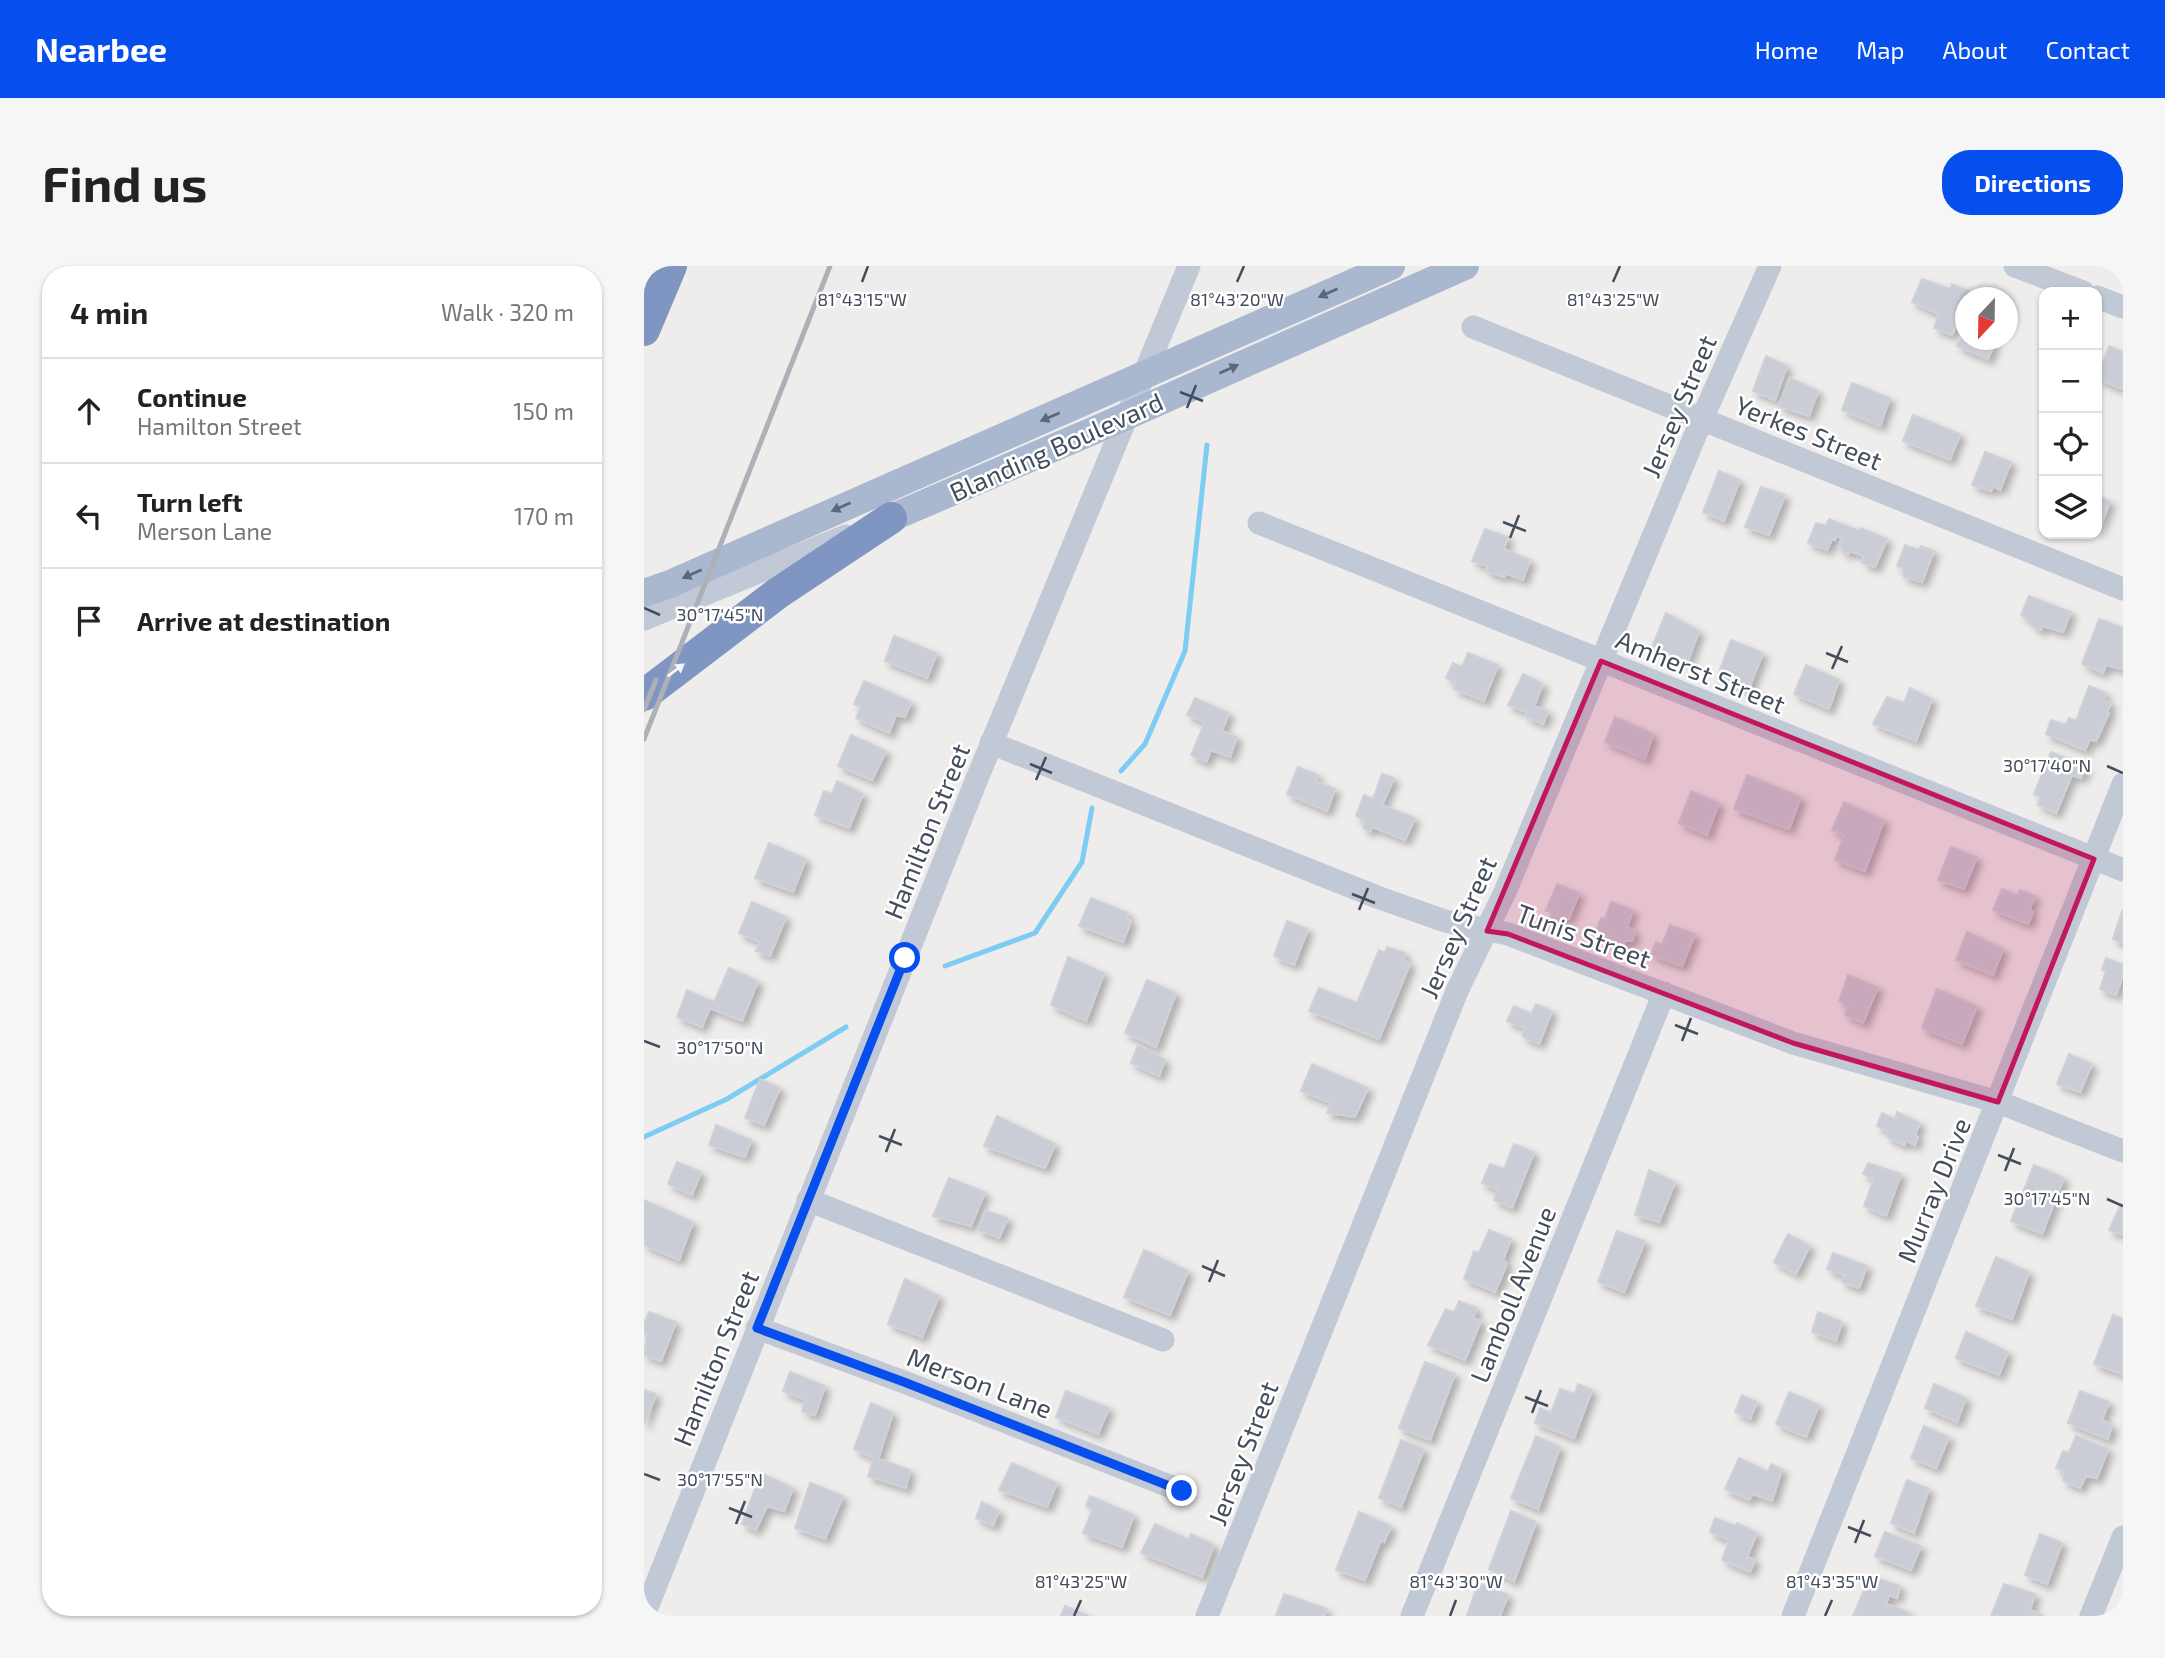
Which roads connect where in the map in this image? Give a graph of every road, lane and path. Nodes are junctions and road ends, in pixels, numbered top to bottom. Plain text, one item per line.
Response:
1 (657, 266) edge
2 (671, 266) edge
3 (1189, 266) edge
4 (1391, 266) edge
5 (1465, 266) edge
6 (1770, 266) edge
7 (2015, 266) edge
8 (2070, 287) edge
9 (2102, 299) edge
10 (2123, 307) edge
11 (650, 316) edge
12 (1473, 327) dead end
13 (1702, 419) junction
14 (891, 518) junction
15 (1259, 523) dead end
16 (2123, 589) edge
17 (644, 593) edge
18 (644, 620) edge
19 (1601, 661) junction
20 (644, 695) edge
21 (991, 743) junction
22 (2123, 784) edge
23 (2094, 859) junction
24 (2123, 870) edge
25 (1487, 931) junction
26 (1664, 993) junction
27 (1998, 1102) junction
28 (2123, 1151) edge
29 (808, 1200) junction
30 (757, 1328) junction
31 (1163, 1340) dead end
32 (1182, 1491) dead end
33 (2123, 1537) edge
34 (644, 1615) edge
35 (1207, 1616) edge
36 (1412, 1616) edge
37 (1793, 1616) edge
38 (2091, 1616) edge

1 - 11 highway
2 - 11 highway
3 - 21 street, Hamilton Street
4 -> 17 main road, Blanding Boulevard
14 -> 5 main road, Blanding Boulevard
6 - 13 street, Jersey Street
7 - 8 street
9 - 10 street
12 - 13 street, Yerkes Street
13 - 16 street, Yerkes Street
13 - 19 street, Jersey Street
14 - 18 street, Blanding Boulevard
20 -> 14 highway
15 - 19 street, Amherst Street
19 - 23 street, Amherst Street
19 - 25 street, Jersey Street
21 - 25 street, Tunis Street
21 - 29 street, Hamilton Street
22 - 23 street, Murray Drive
23 - 24 street, Amherst Street
23 - 27 street, Murray Drive
25 - 26 street, Tunis Street
25 - 35 street, Jersey Street
26 - 27 street, Tunis Street
26 - 36 street, Lamboll Avenue
27 - 28 street, Tunis Street
27 - 37 street, Murray Drive
29 - 30 street, Hamilton Street
29 - 31 street
30 - 32 street, Merson Lane
30 - 34 street, Hamilton Street
33 - 38 street

